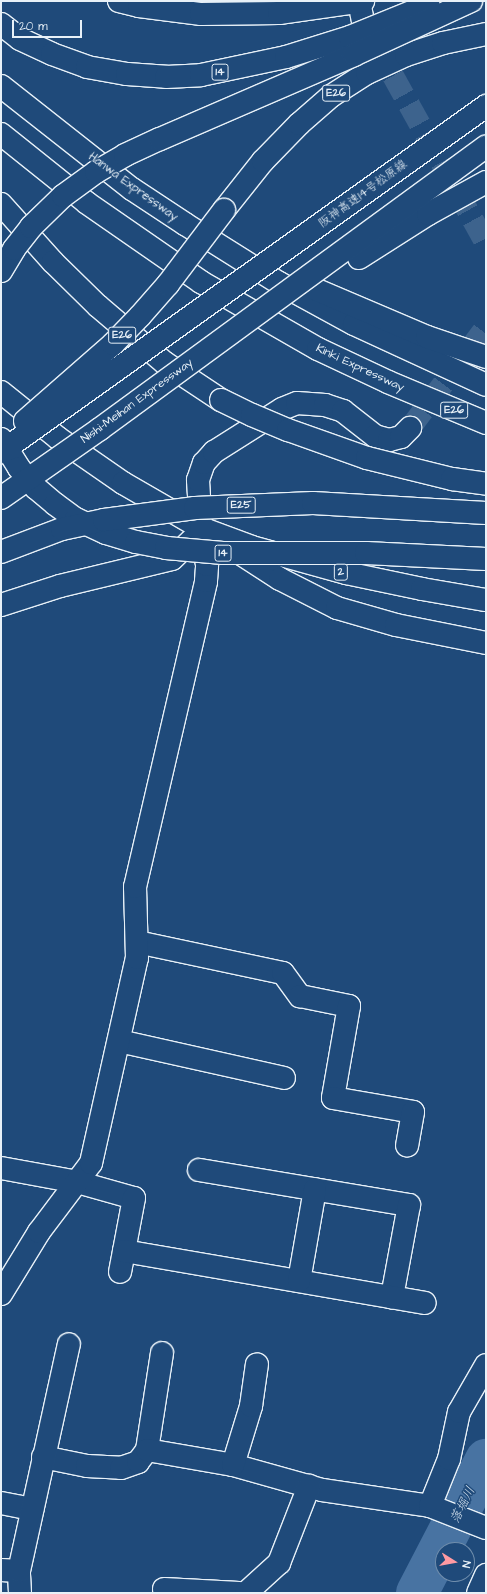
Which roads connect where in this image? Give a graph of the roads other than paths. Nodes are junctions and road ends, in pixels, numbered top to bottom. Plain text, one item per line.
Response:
1 (119, 1) edge
2 (440, 1) edge
3 (471, 1) edge
4 (361, 5) edge
5 (1, 24) edge
6 (486, 34) edge
7 (1, 86) edge
8 (486, 106) edge
9 (1, 134) edge
10 (486, 147) edge
11 (486, 182) edge
12 (1, 204) edge
13 (234, 254) junction
14 (1, 271) edge
15 (486, 357) edge
16 (486, 384) edge
17 (1, 392) edge
18 (486, 424) edge
19 (410, 428) tunnel mouth
20 (100, 429) junction
21 (1, 440) edge
22 (1, 452) edge
23 (486, 484) edge
24 (1, 498) edge
25 (486, 513) edge
26 (201, 528) junction
27 (1, 552) edge
28 (486, 559) edge
29 (486, 600) edge
30 (1, 605) edge
31 (486, 643) edge
32 (137, 942) junction
33 (119, 1041) junction
34 (284, 1078) dead end
35 (407, 1144) dead end
36 (1, 1168) edge
37 (199, 1170) dead end
38 (77, 1182) junction
39 (315, 1189) junction
40 (10, 1263) edge
41 (300, 1281) junction
42 (1, 1294) edge
43 (392, 1297) junction
44 (426, 1303) dead end
45 (69, 1344) dead end
46 (162, 1353) dead end
47 (256, 1364) dead end
48 (486, 1365) edge
49 (147, 1450) junction
50 (43, 1457) junction
51 (233, 1465) junction
52 (309, 1486) junction
53 (1, 1503) edge
54 (430, 1506) junction
55 (32, 1509) junction
56 (486, 1528) edge
57 (10, 1571) edge
58 (486, 1575) edge
59 (164, 1589) dead end
60 (20, 1593) edge
61 (239, 1593) edge
62 (246, 1593) edge
63 (478, 1593) edge

1 - 4 main road
2 - 5 main road, 14, bridge
3 - 14 main road, bridge
6 - 21 main road, E26, bridge
7 - 13 main road, Hanwa Expressway
8 - 22 main road, 阪神高速14号松原線, bridge
9 - 18 main road, Kinki Expressway / E26
10 - 20 main road, Nishi-Meihan Expressway, bridge
11 - 20 main road, bridge
12 - 23 main road, E26, bridge
13 - 15 main road
13 - 16 main road, Hanwa Expressway
17 - 26 main road, 2
19 - 26 main road
20 - 24 main road, Nishi-Meihan Expressway, bridge
21 - 28 main road, 14, bridge
25 - 27 main road, E25, bridge
26 - 29 main road, 2
26 - 30 main road
26 - 31 main road
26 - 32 main road
32 - 33 main road
32 - 35 main road
33 - 34 main road
33 - 38 main road
36 - 38 main road
37 - 39 main road
38 - 40 main road
38 - 41 main road
39 - 41 main road
39 - 43 main road
40 - 42 main road
41 - 43 main road
43 - 44 main road
45 - 50 main road
46 - 49 main road
47 - 51 main road
48 - 54 main road
49 - 50 main road
49 - 51 main road
50 - 55 main road
51 - 52 main road
52 - 54 main road
52 - 62 main road
53 - 55 main road
54 - 56 main road
55 - 57 main road
57 - 60 main road
58 - 63 main road
59 - 61 main road

